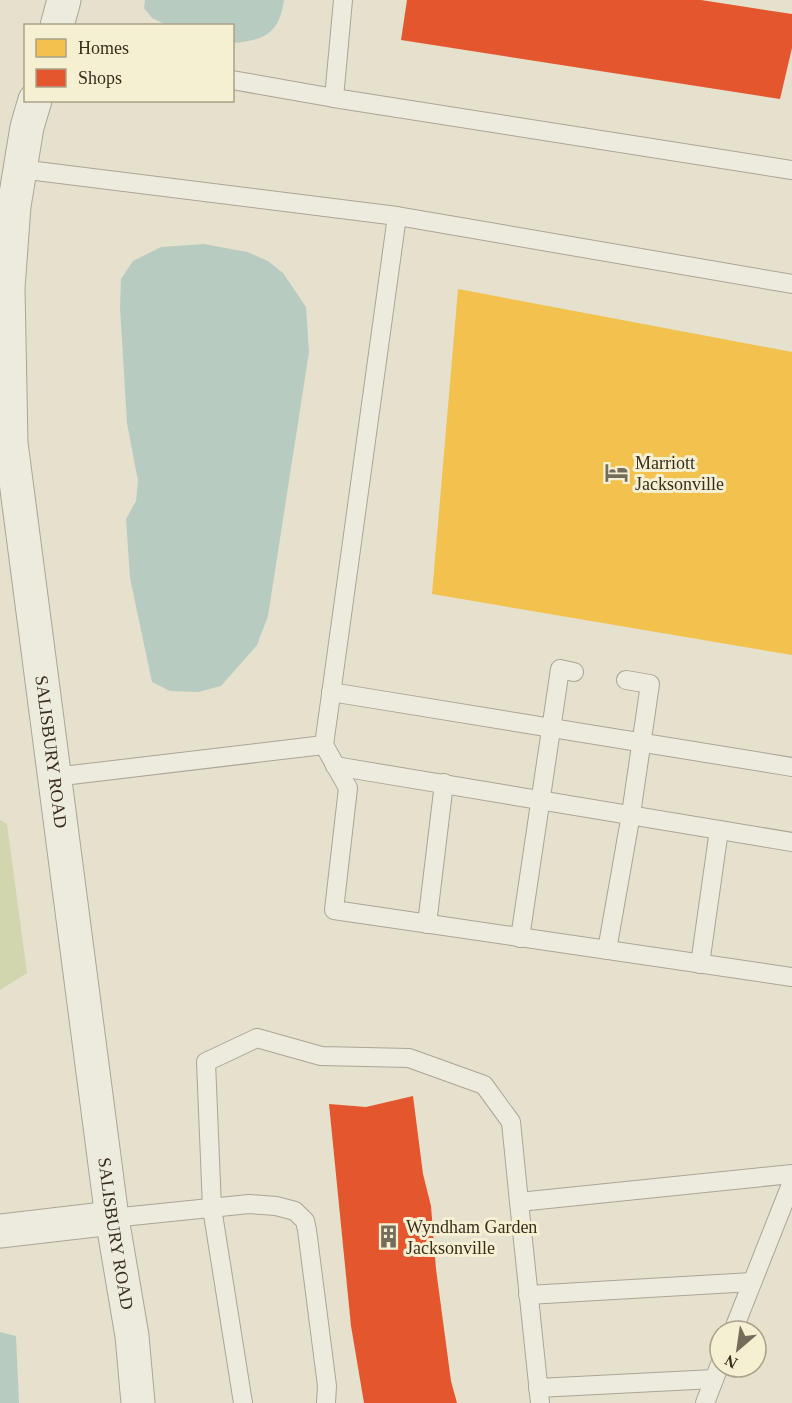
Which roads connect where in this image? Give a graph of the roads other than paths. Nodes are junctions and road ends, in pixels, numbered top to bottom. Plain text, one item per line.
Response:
1 (64, 0) edge
2 (343, 0) edge
3 (58, 24) edge
4 (234, 80) edge
5 (334, 98) junction
6 (34, 102) edge
7 (20, 169) junction
8 (792, 170) edge
9 (397, 216) junction
10 (792, 284) edge
11 (9, 507) edge
12 (574, 672) dead end
13 (627, 680) dead end
14 (332, 692) junction
15 (551, 728) junction
16 (642, 742) junction
17 (324, 745) junction
18 (336, 766) junction
19 (792, 767) edge
20 (54, 777) junction
21 (444, 783) junction
22 (540, 801) junction
23 (631, 814) junction
24 (719, 830) junction
25 (792, 842) edge
26 (427, 924) junction
27 (520, 938) junction
28 (607, 950) junction
29 (700, 964) junction
30 (792, 977) edge
31 (792, 1174) edge
32 (792, 1182) edge
33 (519, 1202) junction
34 (212, 1208) junction
35 (112, 1218) junction
36 (0, 1231) edge
37 (752, 1282) junction
38 (528, 1295) junction
39 (738, 1319) edge
40 (708, 1372) edge
41 (714, 1379) edge
42 (539, 1396) edge
43 (138, 1403) edge
44 (243, 1403) edge
45 (326, 1403) edge
46 (705, 1403) edge

1 - 3 street
2 - 5 lane
4 - 5 lane
5 - 8 lane
6 - 7 street, SALISBURY ROAD
7 - 9 lane
7 - 11 street, SALISBURY ROAD
9 - 10 lane
9 - 14 lane
11 - 20 street, SALISBURY ROAD
12 - 15 lane
13 - 16 lane
14 - 15 lane
14 - 17 lane
15 - 16 lane
15 - 22 lane
16 - 19 lane
16 - 23 lane
17 - 18 lane
17 - 20 lane
18 - 21 lane
18 - 26 lane
20 - 35 street, SALISBURY ROAD
21 - 22 lane
21 - 26 lane
22 - 23 lane
22 - 27 lane
23 - 24 lane
23 - 28 lane
24 - 25 lane
24 - 29 lane
26 - 27 lane
27 - 28 lane
28 - 29 lane
29 - 30 lane
31 - 33 lane
32 - 37 lane
33 - 34 lane
33 - 38 lane
34 - 35 lane
34 - 44 lane
34 - 45 lane
35 - 36 street
35 - 43 street, SALISBURY ROAD
37 - 38 lane
37 - 39 lane
38 - 42 lane
40 - 42 lane
41 - 46 lane

